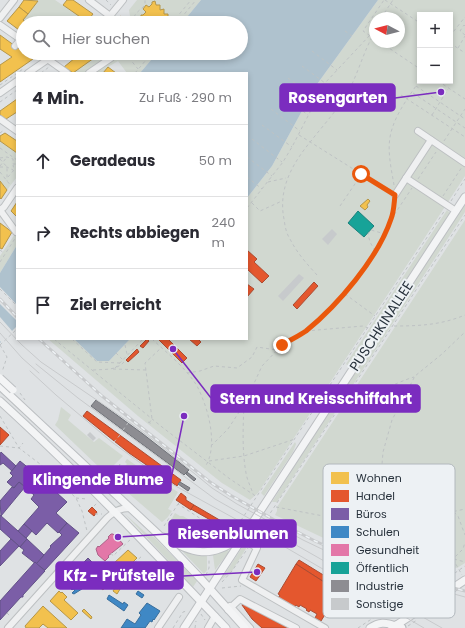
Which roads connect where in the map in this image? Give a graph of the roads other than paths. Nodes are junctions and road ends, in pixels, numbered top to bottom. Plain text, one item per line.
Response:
1 (14, 0) edge
2 (89, 0) edge
3 (123, 0) edge
4 (110, 16) joint
5 (0, 18) edge
6 (0, 25) edge
7 (16, 36) edge
8 (47, 60) edge
9 (49, 60) edge
10 (108, 60) edge
11 (29, 72) edge
12 (66, 72) edge
13 (90, 72) edge
14 (16, 82) edge
15 (0, 93) edge
16 (0, 119) edge
17 (16, 130) edge
18 (418, 131) dead end
19 (431, 140) junction
20 (465, 163) edge
21 (406, 178) junction
22 (16, 189) edge
23 (395, 195) road end
24 (465, 197) edge
25 (0, 210) edge
26 (456, 211) junction
27 (16, 234) edge
28 (0, 378) edge
29 (0, 386) edge
30 (14, 392) junction
31 (0, 401) edge
32 (130, 508) junction
33 (115, 511) junction
34 (158, 534) junction
35 (244, 536) junction
36 (465, 580) edge
37 (455, 587) edge
38 (210, 589) junction
39 (179, 597) dead end
40 (201, 601) junction
41 (230, 609) junction
42 (215, 616) junction
43 (409, 618) edge
44 (396, 627) edge
45 (8, 628) edge
46 (158, 628) edge
47 (184, 628) edge
48 (208, 628) edge
49 (226, 628) edge
50 (245, 628) edge
51 (250, 628) edge
52 (296, 628) edge
53 (325, 628) edge
54 (370, 628) edge

1 - 5 street
2 - 4 street
3 - 4 street
6 - 7 street
8 - 11 street
9 - 12 street
10 - 13 street
14 - 15 street
16 - 17 street
18 - 19 street
19 - 20 street
19 - 21 street
21 - 23 street
21 - 26 street
22 - 25 street
24 - 26 main road, PUSCHKINALLEE
25 - 27 street
26 - 35 main road, PUSCHKINALLEE
28 - 30 main road, bridge
29 - 30 main road
30 - 32 main road
31 - 33 main road
32 - 33 street
32 - 34 main road
33 - 40 main road
33 - 45 street
34 - 35 main road, PUSCHKINALLEE
34 - 38 main road
35 - 38 main road, PUSCHKINALLEE
35 - 53 street
36 - 37 main road
38 - 40 main road, PUSCHKINALLEE
38 - 41 main road
39 - 46 street
40 - 42 main road
40 - 47 main road, PUSCHKINALLEE
41 - 50 main road
41 - 51 street
41 - 52 street
42 - 48 street
42 - 49 main road
43 - 44 main road
44 - 54 main road

